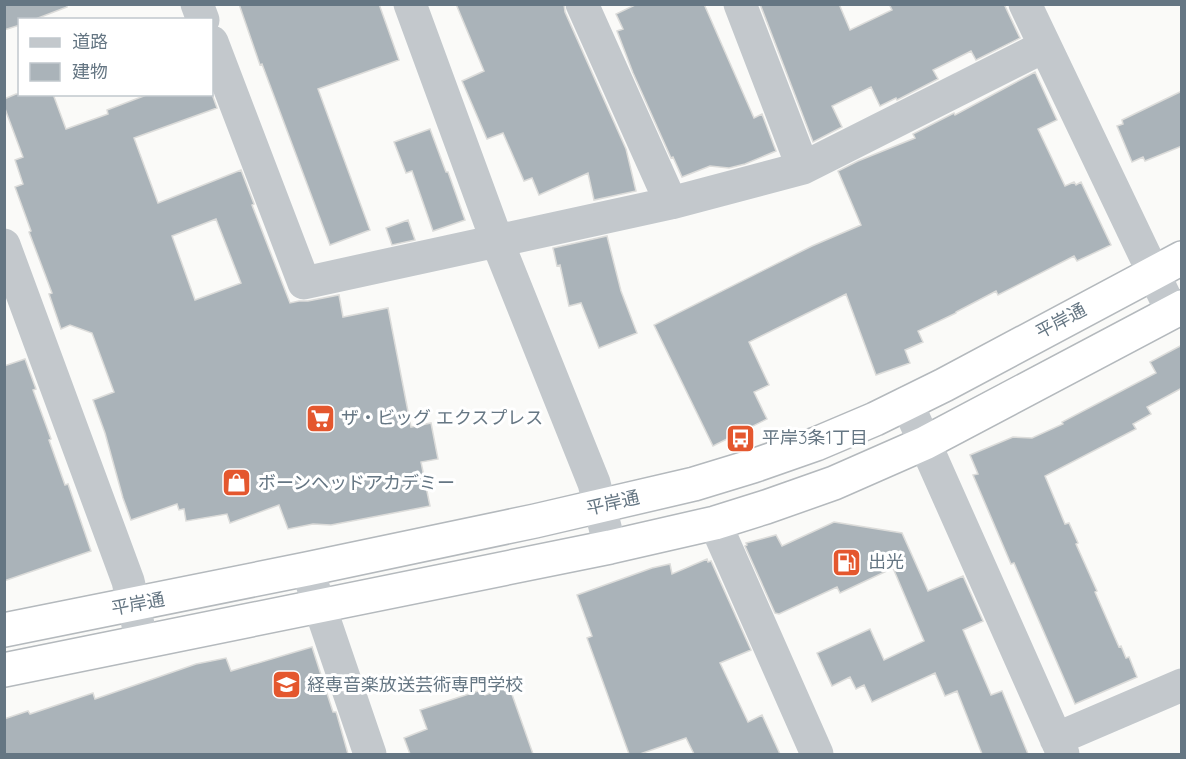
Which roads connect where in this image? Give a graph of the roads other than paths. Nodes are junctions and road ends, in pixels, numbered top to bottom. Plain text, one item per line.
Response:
1 (410, 4) edge
2 (582, 4) edge
3 (740, 4) edge
4 (1025, 4) edge
5 (213, 45) edge
6 (1045, 46) junction
7 (803, 168) junction
8 (671, 203) junction
9 (497, 241) junction
10 (4, 245) edge
11 (1167, 265) edge
12 (1177, 310) edge
13 (907, 403) junction
14 (925, 443) junction
15 (601, 506) junction
16 (715, 523) junction
17 (610, 546) junction
18 (307, 569) junction
19 (134, 604) junction
20 (320, 606) junction
21 (4, 630) edge
22 (142, 642) junction
23 (4, 670) edge
24 (1182, 685) edge
25 (1059, 747) edge
26 (370, 754) edge
27 (817, 754) edge

1 - 9 street
2 - 8 street
3 - 7 street
4 - 6 street
5 - 9 street
6 - 7 street
6 - 11 street
7 - 8 street
8 - 9 street
9 - 15 street
10 - 19 street
11 - 12 street
11 - 13 highway, 平岸通
12 - 14 highway
13 - 14 street
13 - 15 highway, 平岸通
14 - 16 highway
14 - 25 street
15 - 17 street
15 - 18 highway, 平岸通
16 - 17 highway
16 - 27 street
17 - 20 highway
18 - 19 highway, 平岸通
18 - 20 street
19 - 21 highway, 平岸通
19 - 22 street
20 - 22 highway
20 - 26 street
22 - 23 highway
24 - 25 street

